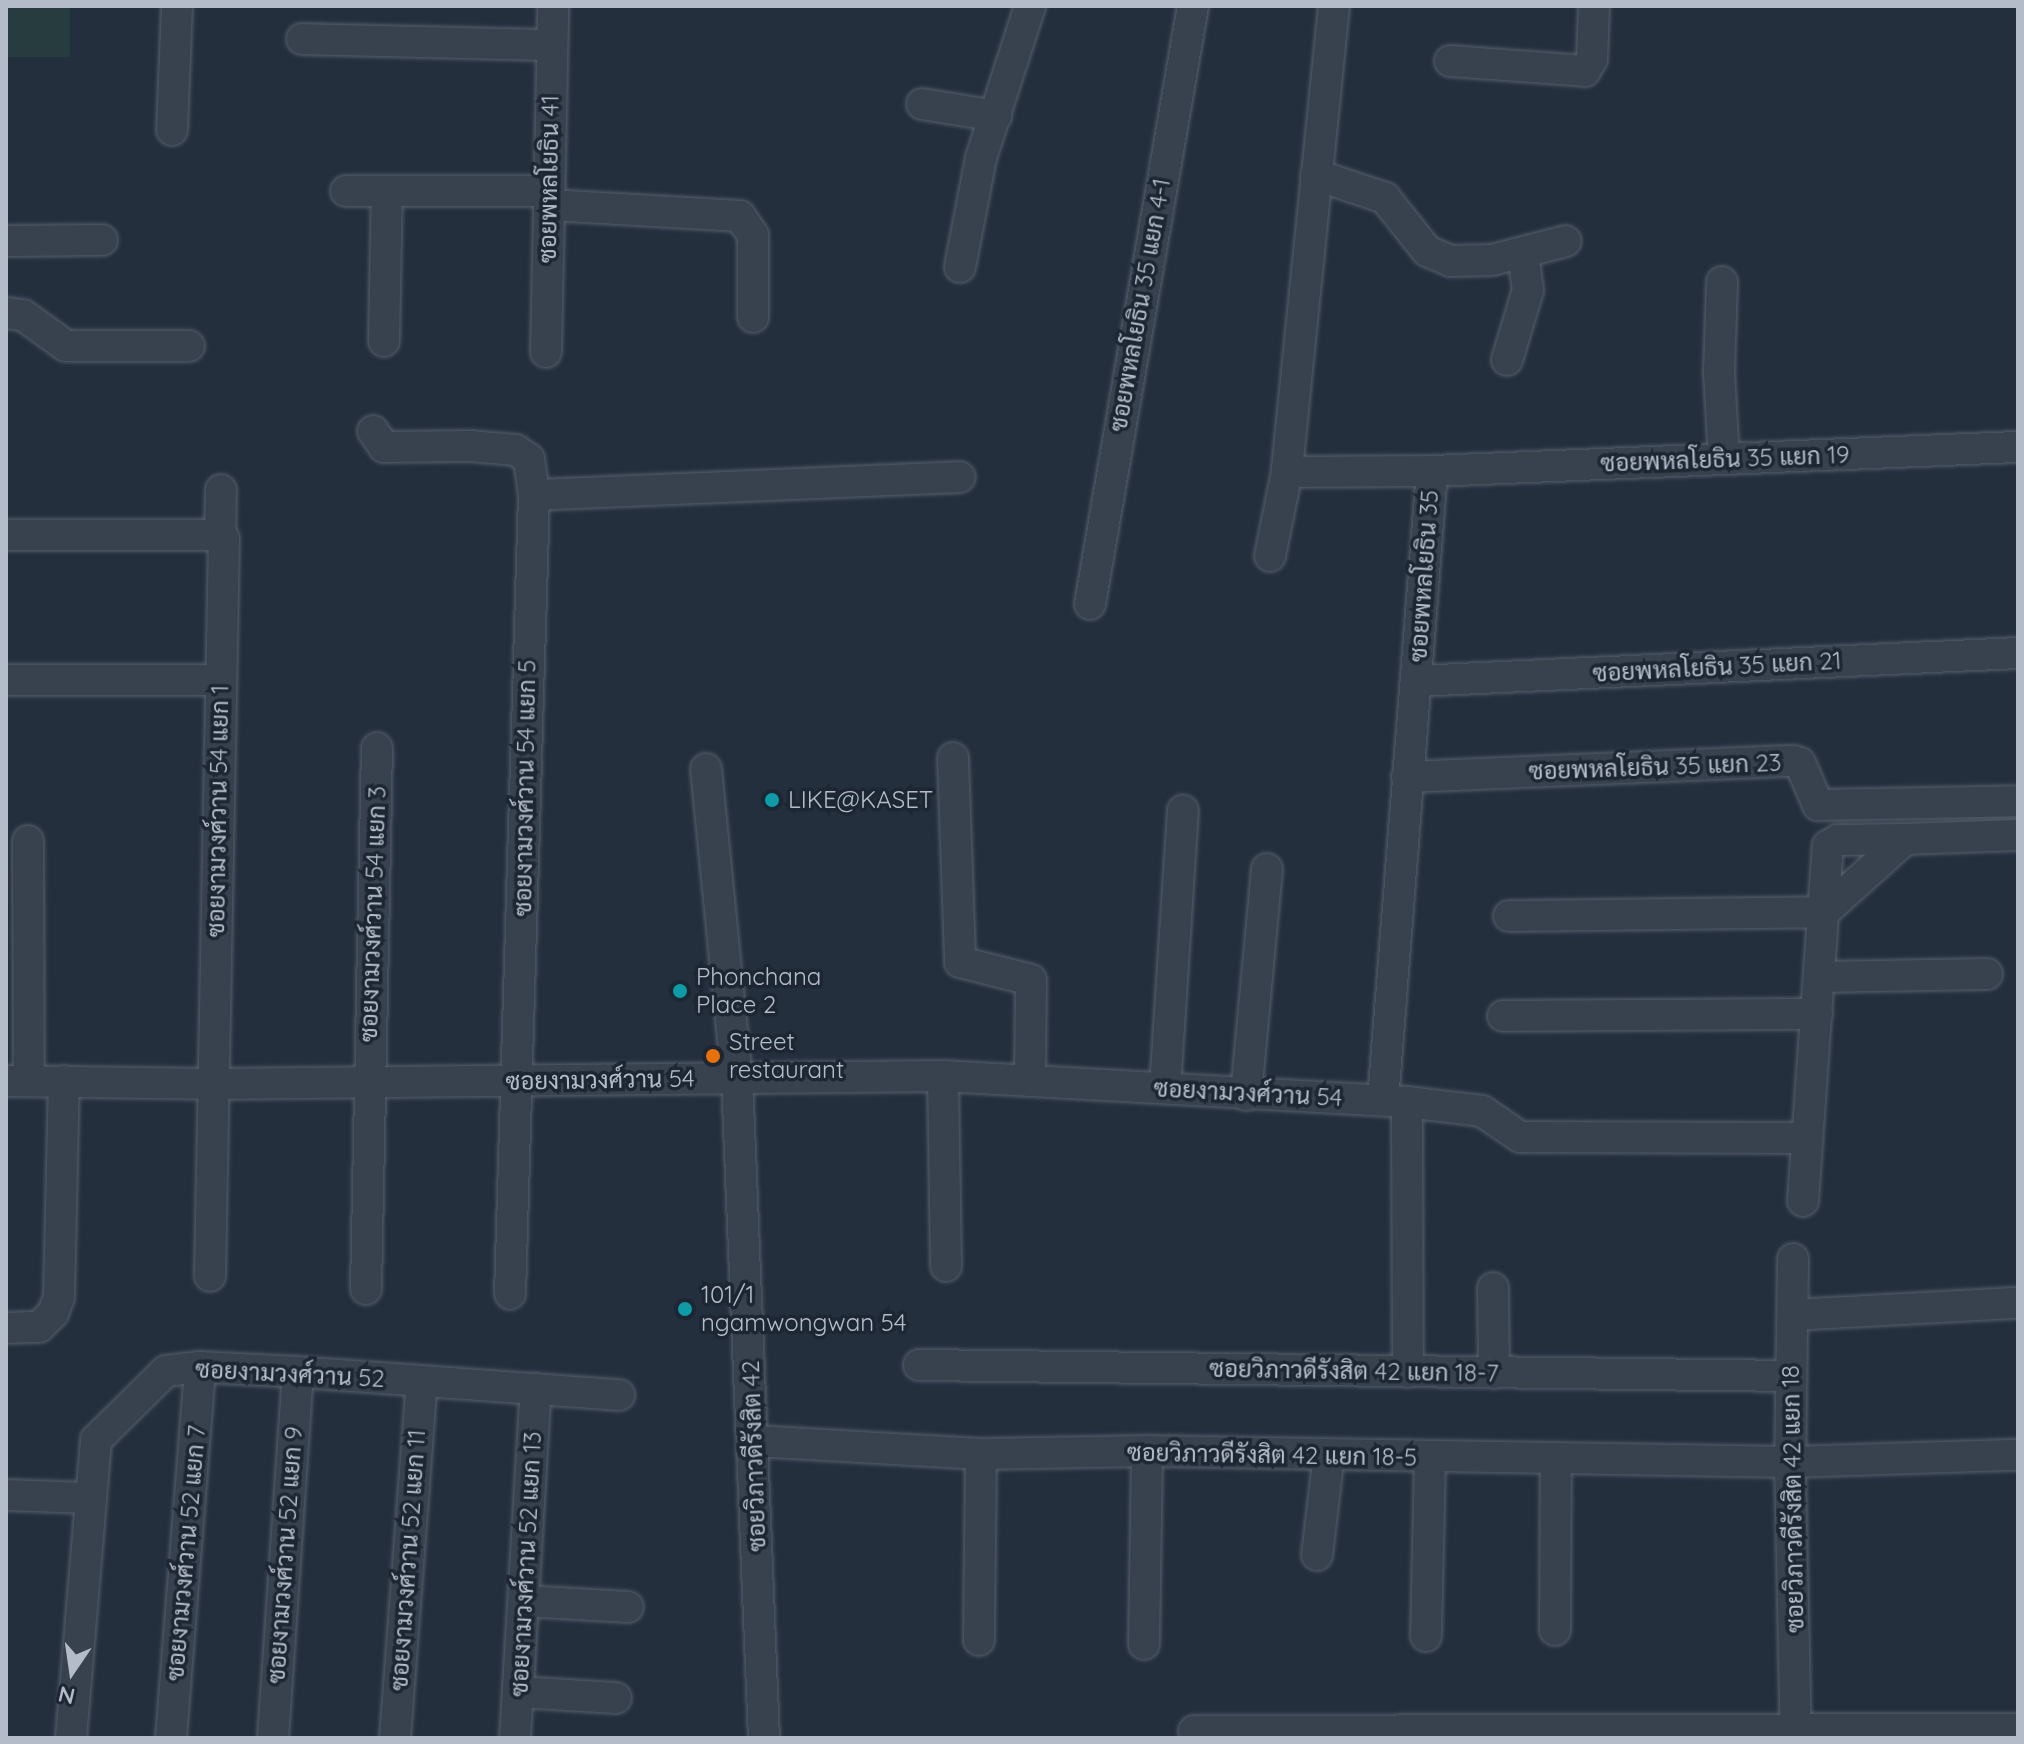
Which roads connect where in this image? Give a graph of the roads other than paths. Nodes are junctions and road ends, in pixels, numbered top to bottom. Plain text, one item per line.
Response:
1 (177, 6) edge
2 (553, 6) edge
3 (1030, 6) edge
4 (1193, 6) edge
5 (1334, 6) edge
6 (1594, 6) edge
7 (302, 39) dead end
8 (552, 45) junction
9 (1450, 61) dead end
10 (922, 104) dead end
11 (996, 116) junction
12 (172, 130) dead end
13 (1316, 175) junction
14 (346, 191) dead end
15 (387, 191) junction
16 (549, 198) junction
17 (102, 240) dead end
18 (6, 241) edge
19 (1566, 241) dead end
20 (1516, 254) junction
21 (960, 267) dead end
22 (1722, 282) dead end
23 (6, 313) edge
24 (753, 317) dead end
25 (384, 341) dead end
26 (189, 346) dead end
27 (546, 352) dead end
28 (1507, 360) dead end
29 (373, 431) dead end
30 (2018, 447) edge
31 (1724, 459) junction
32 (1432, 471) junction
33 (1287, 472) junction
34 (960, 477) dead end
35 (221, 490) dead end
36 (534, 495) junction
37 (6, 535) edge
38 (222, 538) junction
39 (1270, 556) dead end
40 (1090, 604) dead end
41 (2018, 653) edge
42 (6, 680) edge
43 (220, 680) junction
44 (1416, 681) junction
45 (377, 748) dead end
46 (953, 758) dead end
47 (706, 769) dead end
48 (1407, 777) junction
49 (2018, 801) edge
50 (1183, 811) dead end
51 (2018, 835) edge
52 (1905, 839) junction
53 (28, 841) dead end
54 (1267, 869) dead end
55 (1824, 912) junction
56 (1509, 916) dead end
57 (1987, 974) dead end
58 (1819, 977) junction
59 (1817, 1014) junction
60 (1503, 1016) dead end
61 (943, 1076) junction
62 (737, 1078) junction
63 (368, 1080) junction
64 (18, 1081) edge
65 (64, 1081) junction
66 (1030, 1081) junction
67 (518, 1082) junction
68 (212, 1084) junction
69 (1165, 1088) junction
70 (1246, 1095) junction
71 (1395, 1101) junction
72 (1807, 1138) junction
73 (1803, 1201) dead end
74 (1793, 1259) dead end
75 (946, 1266) dead end
76 (210, 1276) dead end
77 (1493, 1288) dead end
78 (366, 1289) dead end
79 (510, 1294) dead end
80 (2018, 1303) edge
81 (1793, 1315) junction
82 (6, 1328) edge
83 (919, 1365) dead end
84 (200, 1367) junction
85 (298, 1372) junction
86 (1408, 1372) junction
87 (1494, 1373) junction
88 (1790, 1376) junction
89 (422, 1381) junction
90 (536, 1389) junction
91 (619, 1395) dead end
92 (755, 1441) junction
93 (1147, 1451) junction
94 (981, 1454) junction
95 (1329, 1455) junction
96 (2018, 1455) edge
97 (1430, 1459) junction
98 (1556, 1460) junction
99 (1790, 1462) junction
100 (6, 1495) edge
101 (89, 1498) junction
102 (1317, 1555) dead end
103 (524, 1601) junction
104 (628, 1607) dead end
105 (1555, 1630) dead end
106 (1426, 1636) dead end
107 (979, 1640) dead end
108 (1144, 1644) dead end
109 (518, 1692) junction
110 (616, 1698) dead end
111 (2018, 1729) edge
112 (1194, 1731) dead end
113 (1233, 1735) edge
114 (1796, 1736) edge
115 (71, 1738) edge
116 (171, 1738) edge
117 (273, 1738) edge
118 (395, 1738) edge
119 (515, 1738) edge
120 (764, 1738) edge

1 - 12 street
2 - 8 street, ซอยพหลโยธิน 41
3 - 11 street
4 - 40 street, ซอยพหลโยธิน 35 แยก 4-1
5 - 13 street
6 - 9 street
7 - 8 street
8 - 16 street, ซอยพหลโยธิน 41
10 - 11 street
11 - 21 street
13 - 20 street
13 - 33 street
14 - 15 street
15 - 16 street
15 - 25 street
16 - 24 street
16 - 27 street, ซอยพหลโยธิน 41
17 - 18 street
19 - 20 street
20 - 28 street
22 - 31 street
23 - 26 street
29 - 36 street, ซอยงามวงศ์วาน 54 แยก 5
30 - 31 street, ซอยพหลโยธิน 35 แยก 19
31 - 32 street, ซอยพหลโยธิน 35 แยก 19
32 - 33 street, ซอยพหลโยธิน 35
32 - 44 street, ซอยพหลโยธิน 35
33 - 39 street
34 - 36 street
35 - 38 street, ซอยงามวงศ์วาน 54 แยก 1
36 - 67 street, ซอยงามวงศ์วาน 54 แยก 5
37 - 38 street
38 - 43 street, ซอยงามวงศ์วาน 54 แยก 1
41 - 44 street, ซอยพหลโยธิน 35 แยก 21
42 - 43 street
43 - 68 street, ซอยงามวงศ์วาน 54 แยก 1
44 - 48 street, ซอยพหลโยธิน 35
45 - 63 street, ซอยงามวงศ์วาน 54 แยก 3
46 - 66 street
47 - 62 street, ซอยวิภาวดีรังสิต 42
48 - 49 street, ซอยพหลโยธิน 35 แยก 23
48 - 71 street, ซอยพหลโยธิน 35
50 - 69 street
51 - 52 street
52 - 55 street
52 - 55 street
53 - 64 street
54 - 70 street
55 - 56 street
55 - 58 street
57 - 58 street
58 - 59 street
59 - 60 street
59 - 72 street
61 - 62 street, ซอยงามวงศ์วาน 54
61 - 66 street, ซอยงามวงศ์วาน 54
61 - 75 street
62 - 67 street, ซอยงามวงศ์วาน 54
62 - 92 street, ซอยวิภาวดีรังสิต 42
63 - 67 street, ซอยงามวงศ์วาน 54
63 - 68 street, ซอยงามวงศ์วาน 54
63 - 78 street, ซอยงามวงศ์วาน 54 แยก 3
64 - 65 street, ซอยงามวงศ์วาน 54
65 - 68 street, ซอยงามวงศ์วาน 54
65 - 82 street
66 - 69 street, ซอยงามวงศ์วาน 54
67 - 79 street, ซอยงามวงศ์วาน 54 แยก 5
68 - 76 street, ซอยงามวงศ์วาน 54 แยก 1
69 - 70 street, ซอยงามวงศ์วาน 54
70 - 71 street, ซอยงามวงศ์วาน 54
71 - 72 street, ซอยงามวงศ์วาน 54
71 - 86 street, ซอยพหลโยธิน 35
72 - 73 street
74 - 81 street, ซอยวิภาวดีรังสิต 42 แยก 18
77 - 87 street
80 - 81 street
81 - 88 street, ซอยวิภาวดีรังสิต 42 แยก 18
83 - 86 street, ซอยวิภาวดีรังสิต 42 แยก 18-7
84 - 85 street, ซอยงามวงศ์วาน 52
84 - 101 street, ซอยงามวงศ์วาน 52
84 - 116 street, ซอยงามวงศ์วาน 52 แยก 7
85 - 89 street, ซอยงามวงศ์วาน 52
85 - 117 street, ซอยงามวงศ์วาน 52 แยก 9
86 - 87 street, ซอยวิภาวดีรังสิต 42 แยก 18-7
87 - 88 street, ซอยวิภาวดีรังสิต 42 แยก 18-7
88 - 99 street, ซอยวิภาวดีรังสิต 42 แยก 18
89 - 90 street, ซอยงามวงศ์วาน 52
89 - 118 street, ซอยงามวงศ์วาน 52 แยก 11
90 - 91 street, ซอยงามวงศ์วาน 52
90 - 103 street, ซอยงามวงศ์วาน 52 แยก 13
92 - 94 street, ซอยวิภาวดีรังสิต 42 แยก 18-5
92 - 120 street, ซอยวิภาวดีรังสิต 42
93 - 94 street, ซอยวิภาวดีรังสิต 42 แยก 18-5
93 - 95 street, ซอยวิภาวดีรังสิต 42 แยก 18-5
93 - 108 street
94 - 107 street
95 - 97 street, ซอยวิภาวดีรังสิต 42 แยก 18-5
95 - 102 street
96 - 99 street, ซอยวิภาวดีรังสิต 42 แยก 18-5
97 - 98 street, ซอยวิภาวดีรังสิต 42 แยก 18-5
97 - 106 street
98 - 99 street, ซอยวิภาวดีรังสิต 42 แยก 18-5
98 - 105 street
99 - 114 street, ซอยวิภาวดีรังสิต 42 แยก 18
100 - 101 street
101 - 115 street, ซอยงามวงศ์วาน 52
103 - 104 street
103 - 109 street, ซอยงามวงศ์วาน 52 แยก 13
109 - 110 street
109 - 119 street, ซอยงามวงศ์วาน 52 แยก 13
111 - 114 street
112 - 113 street
113 - 114 street

